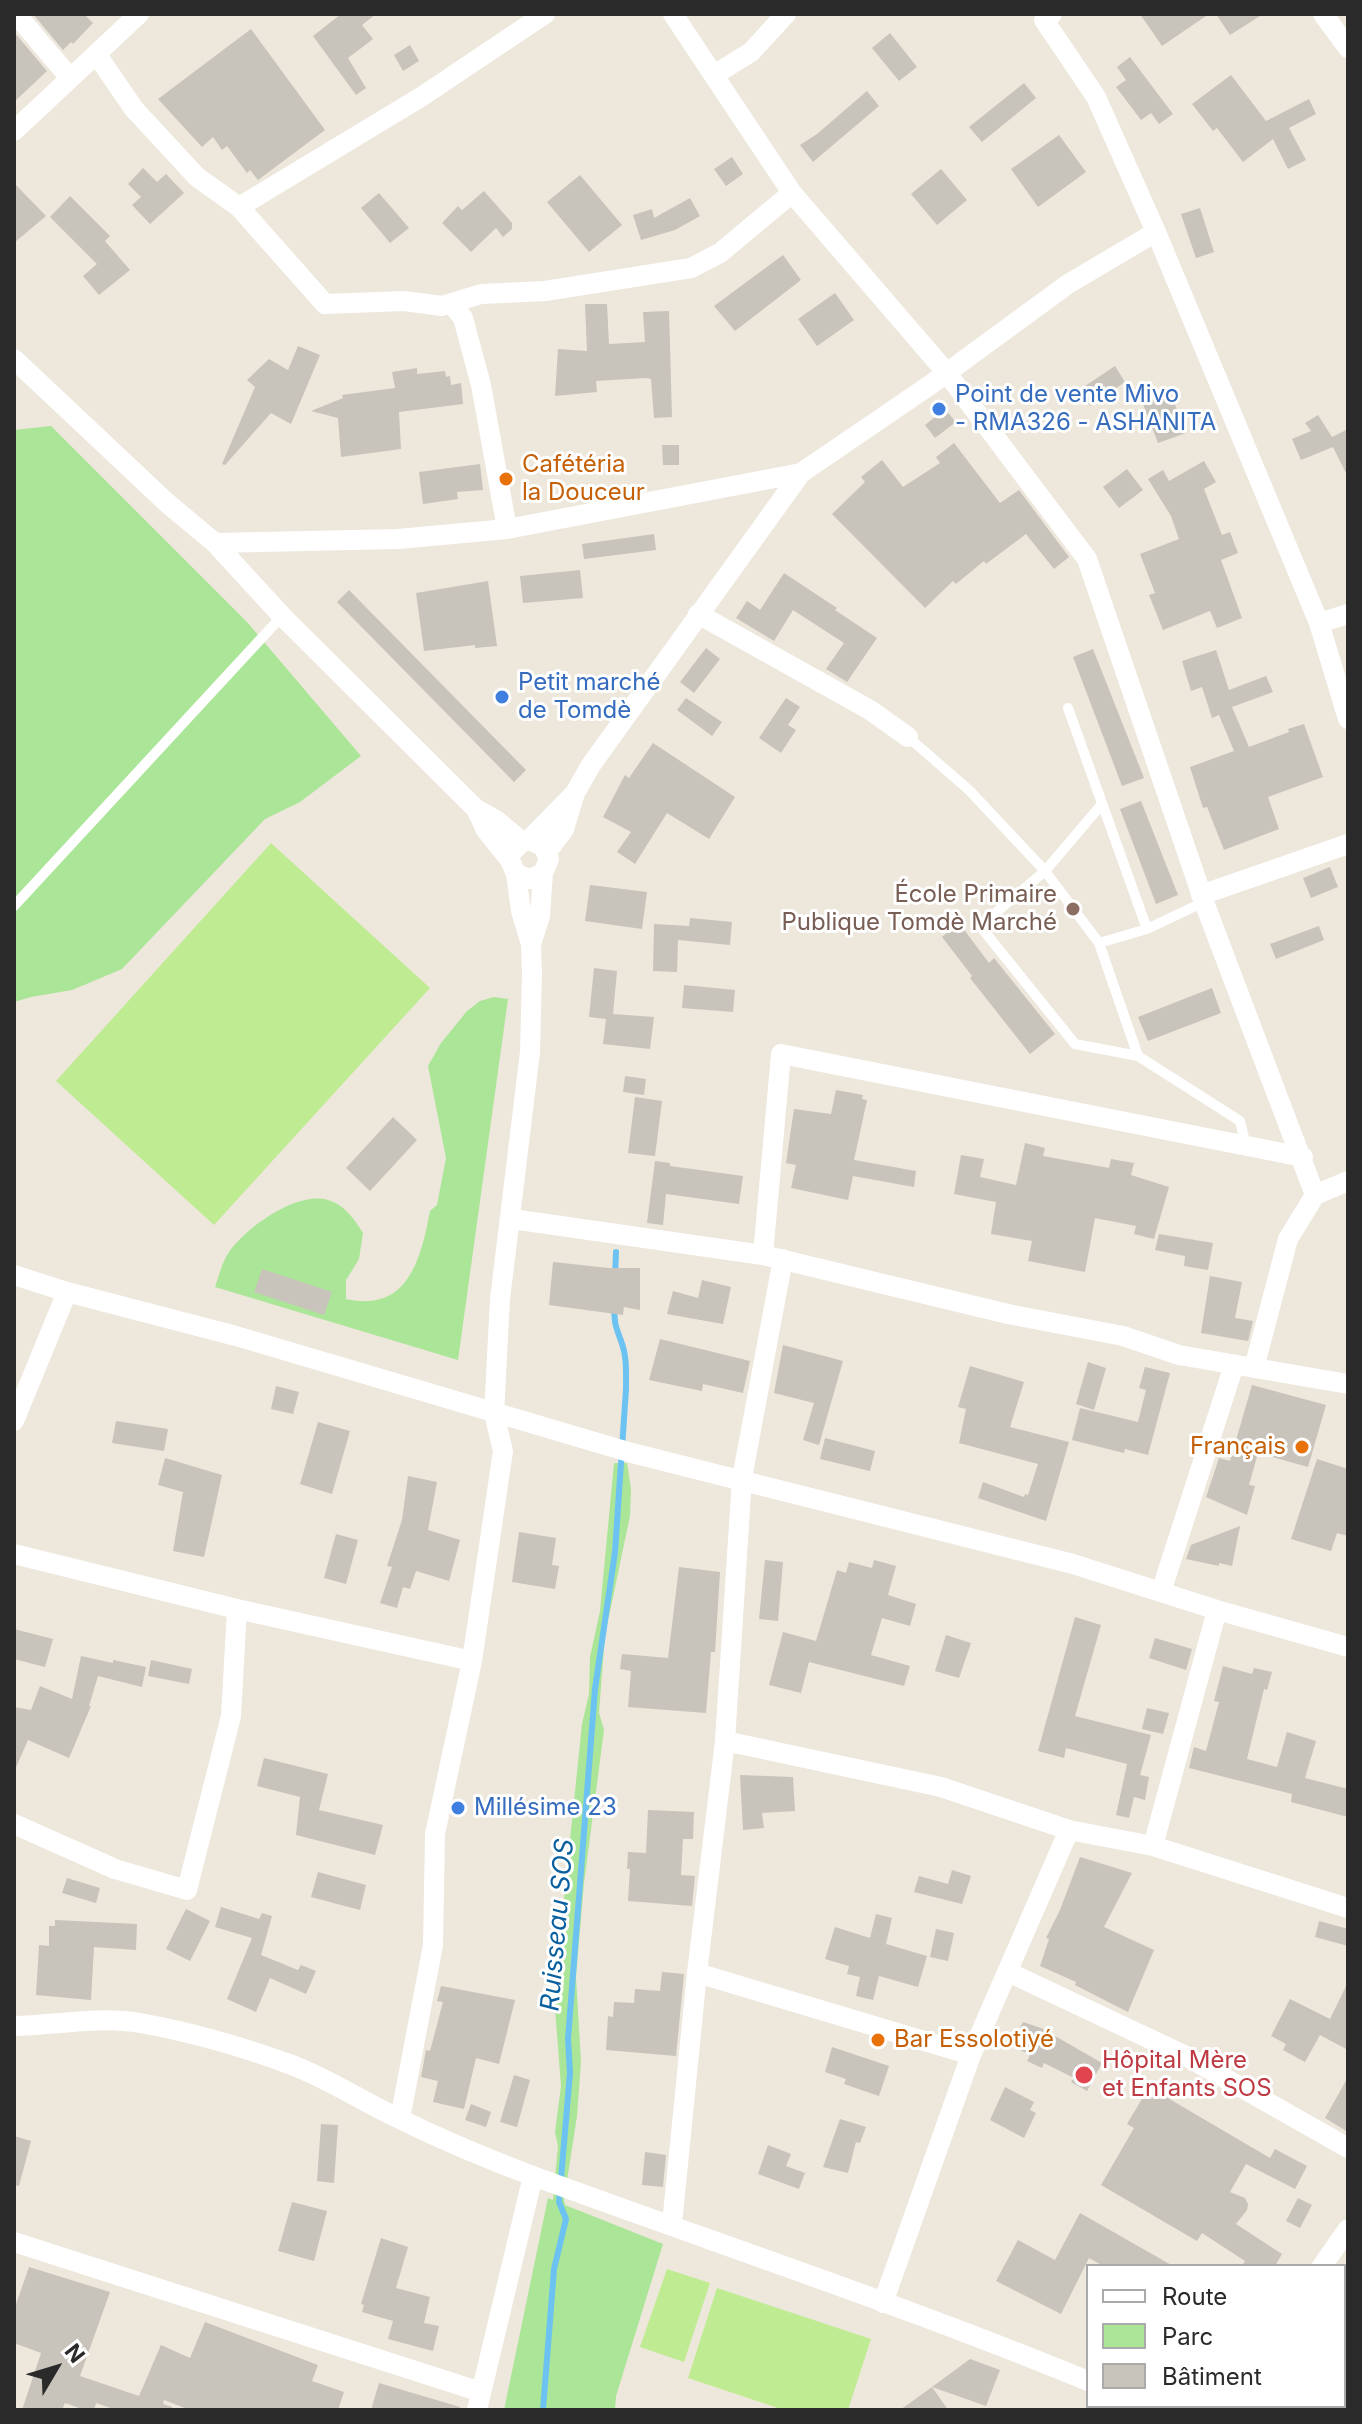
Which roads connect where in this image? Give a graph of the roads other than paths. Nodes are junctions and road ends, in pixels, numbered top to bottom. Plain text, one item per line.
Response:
1 (16, 14) edge
2 (139, 14) edge
3 (545, 14) edge
4 (673, 14) edge
5 (786, 14) edge
6 (1323, 14) edge
7 (1045, 16) edge
8 (1348, 48) edge
9 (97, 55) junction
10 (714, 75) junction
11 (70, 78) junction
12 (14, 131) edge
13 (792, 193) junction
14 (239, 207) junction
15 (1156, 232) junction
16 (452, 304) junction
17 (15, 361) edge
18 (946, 372) junction
19 (801, 473) junction
20 (507, 529) junction
21 (215, 543) junction
22 (698, 614) junction
23 (1348, 614) edge
24 (282, 616) junction
25 (1319, 623) junction
26 (1068, 708) dead end
27 (1348, 719) edge
28 (908, 737) joint
29 (575, 793) junction
30 (1102, 804) junction
31 (476, 809) junction
32 (525, 841) junction
33 (1348, 844) edge
34 (547, 852) junction
35 (513, 867) junction
36 (1045, 871) junction
37 (543, 873) junction
38 (1202, 899) junction
39 (14, 906) edge
40 (1147, 929) junction
41 (1099, 943) junction
42 (531, 944) junction
43 (1138, 1056) junction
44 (1246, 1146) junction
45 (1303, 1157) junction
46 (1348, 1181) edge
47 (1315, 1195) junction
48 (512, 1219) junction
49 (773, 1257) junction
50 (14, 1275) edge
51 (67, 1292) junction
52 (1244, 1366) junction
53 (1348, 1384) edge
54 (494, 1414) junction
55 (14, 1421) edge
56 (742, 1478) junction
57 (14, 1554) edge
58 (1161, 1592) junction
59 (237, 1609) junction
60 (1217, 1610) junction
61 (1348, 1647) edge
62 (472, 1661) junction
63 (725, 1741) junction
64 (14, 1824) edge
65 (1069, 1830) junction
66 (1153, 1846) junction
67 (1348, 1908) edge
68 (1008, 1972) junction
69 (697, 1973) junction
70 (14, 2026) edge
71 (971, 2055) junction
72 (400, 2119) junction
73 (1348, 2148) edge
74 (552, 2182) junction
75 (672, 2224) junction
76 (1348, 2229) edge
77 (14, 2242) edge
78 (1323, 2264) edge
79 (883, 2303) junction
80 (1086, 2380) edge
81 (479, 2401) edge

1 - 11 street
2 - 9 street
3 - 14 street
4 - 10 street
5 - 10 street
6 - 8 street
7 - 15 street
9 - 11 street
9 - 14 street
10 - 13 street
11 - 12 street
13 - 16 street
13 - 18 street
14 - 16 street
15 - 18 street
15 - 25 street
16 - 20 street
17 - 21 street
18 - 19 street
18 - 38 street
19 - 20 street
19 - 22 street
20 - 21 street
21 - 24 street
22 - 28 street
22 - 29 street
23 - 25 street
24 - 31 street
24 - 39 lane
25 - 27 street
26 - 30 lane
28 - 36 lane
29 - 32 street
29 - 34 street
30 - 36 lane
30 - 40 lane
31 - 32 street
31 - 35 street
32 - 34 street
32 - 35 street
33 - 38 street
34 - 37 street
35 - 37 street
35 - 42 street
36 - 41 lane
36 - 43 lane
37 - 42 street
38 - 40 lane
38 - 45 street
40 - 41 lane
41 - 43 lane
42 - 48 street
43 - 44 lane
44 - 45 street
44 - 49 street
45 - 47 street
46 - 47 street
47 - 52 street
48 - 49 street
48 - 54 street
49 - 52 street
49 - 56 street
50 - 51 street
51 - 54 street
51 - 55 street
52 - 53 street
52 - 58 street
54 - 56 street
54 - 62 street
56 - 58 street
56 - 63 street
57 - 59 street
58 - 60 street
59 - 62 street
59 - 64 street
60 - 61 street
60 - 66 street
62 - 72 street
63 - 65 street
63 - 69 street
65 - 66 street
65 - 68 street
66 - 67 street
68 - 71 street
68 - 73 street
69 - 71 street
69 - 75 street
70 - 72 street
71 - 79 street
72 - 74 street
74 - 75 street
74 - 81 street
75 - 79 street
76 - 78 street
77 - 81 street
79 - 80 street

